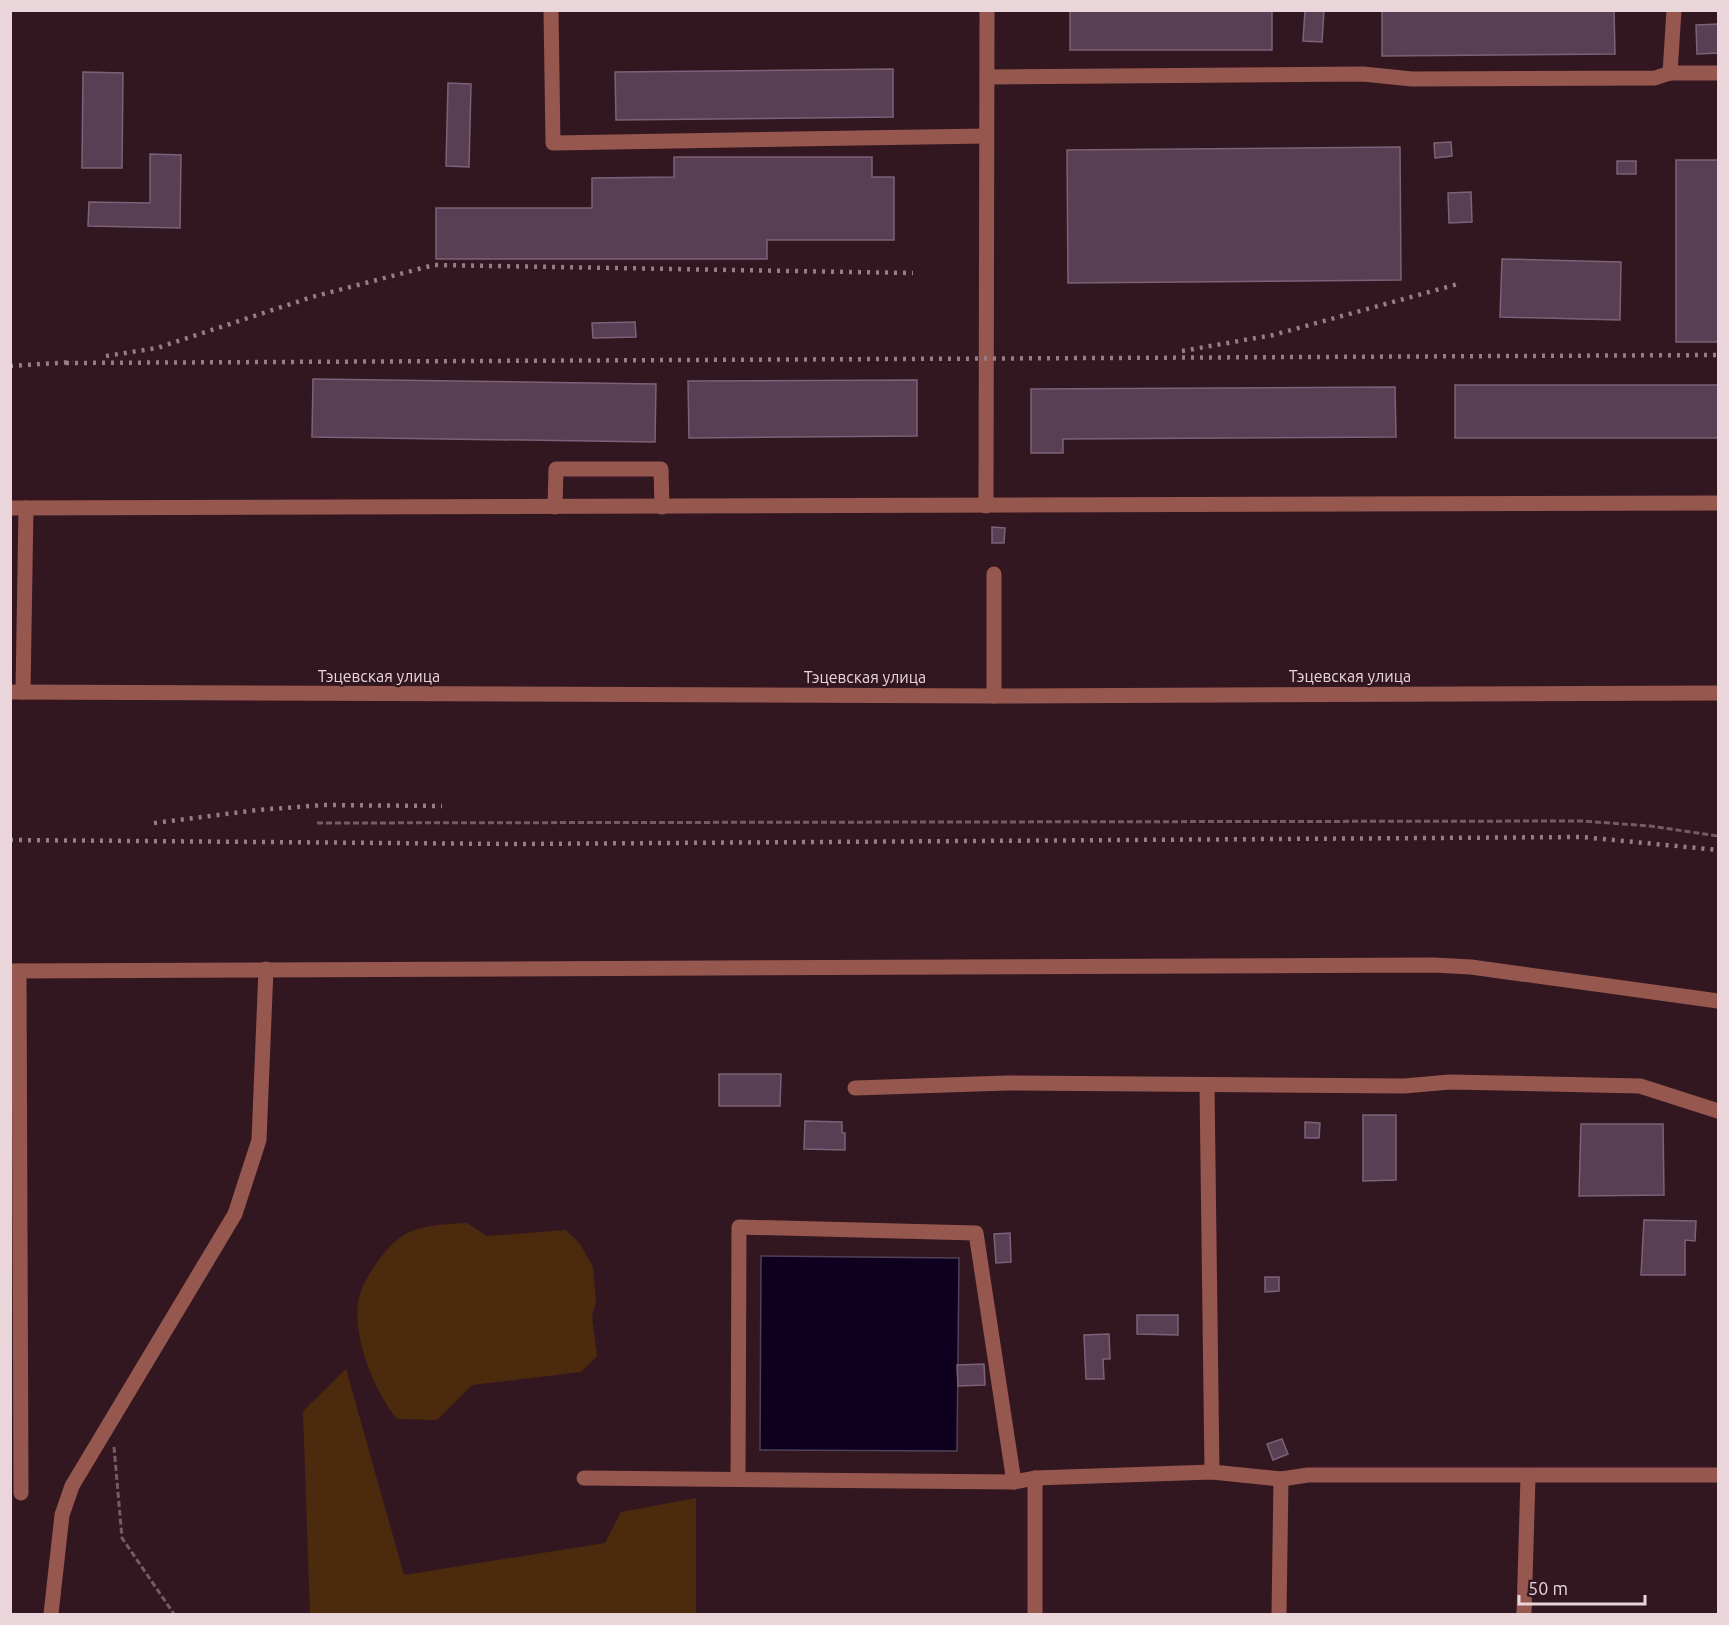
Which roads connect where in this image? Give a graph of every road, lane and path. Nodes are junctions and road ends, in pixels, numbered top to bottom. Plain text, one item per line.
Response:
1 (551, 10) edge
2 (987, 10) edge
3 (1674, 10) edge
4 (1671, 73) junction
5 (1719, 73) edge
6 (987, 77) junction
7 (986, 136) junction
8 (1719, 503) edge
9 (986, 506) junction
10 (555, 507) junction
11 (662, 507) junction
12 (18, 508) edge
13 (994, 574) dead end
14 (17, 617) edge
15 (17, 692) edge
16 (1719, 693) edge
17 (994, 696) junction
18 (317, 823) dead end
19 (1719, 836) edge
20 (266, 969) junction
21 (15, 971) edge
22 (1719, 1001) edge
23 (14, 1077) edge
24 (1207, 1085) junction
25 (855, 1088) dead end
26 (1719, 1111) edge
27 (112, 1419) junction
28 (1212, 1472) junction
29 (1719, 1476) edge
30 (1528, 1477) junction
31 (584, 1478) dead end
32 (1035, 1478) junction
33 (738, 1479) junction
34 (1281, 1479) junction
35 (1014, 1482) junction
36 (21, 1493) dead end
37 (51, 1614) edge
38 (174, 1614) edge
39 (1035, 1614) edge
40 (1279, 1614) edge
41 (1524, 1614) edge

1 - 7 street
2 - 6 street
3 - 4 street
4 - 5 street
4 - 6 street
6 - 7 street
7 - 9 street
8 - 9 street
9 - 11 street
10 - 11 street
10 - 11 street
10 - 12 street
12 - 14 street
13 - 17 street
14 - 15 street
15 - 17 street, Тэцевская улица
16 - 17 street, Тэцевская улица
18 - 19 path
20 - 21 street
20 - 22 street
20 - 27 street
21 - 23 street
23 - 36 street
24 - 25 street
24 - 26 street
24 - 28 street
27 - 37 street
27 - 38 path
28 - 32 street
28 - 34 street
29 - 30 street
30 - 34 street
30 - 41 street
31 - 33 street
32 - 35 street
32 - 39 street
33 - 35 street
33 - 35 street
34 - 40 street

